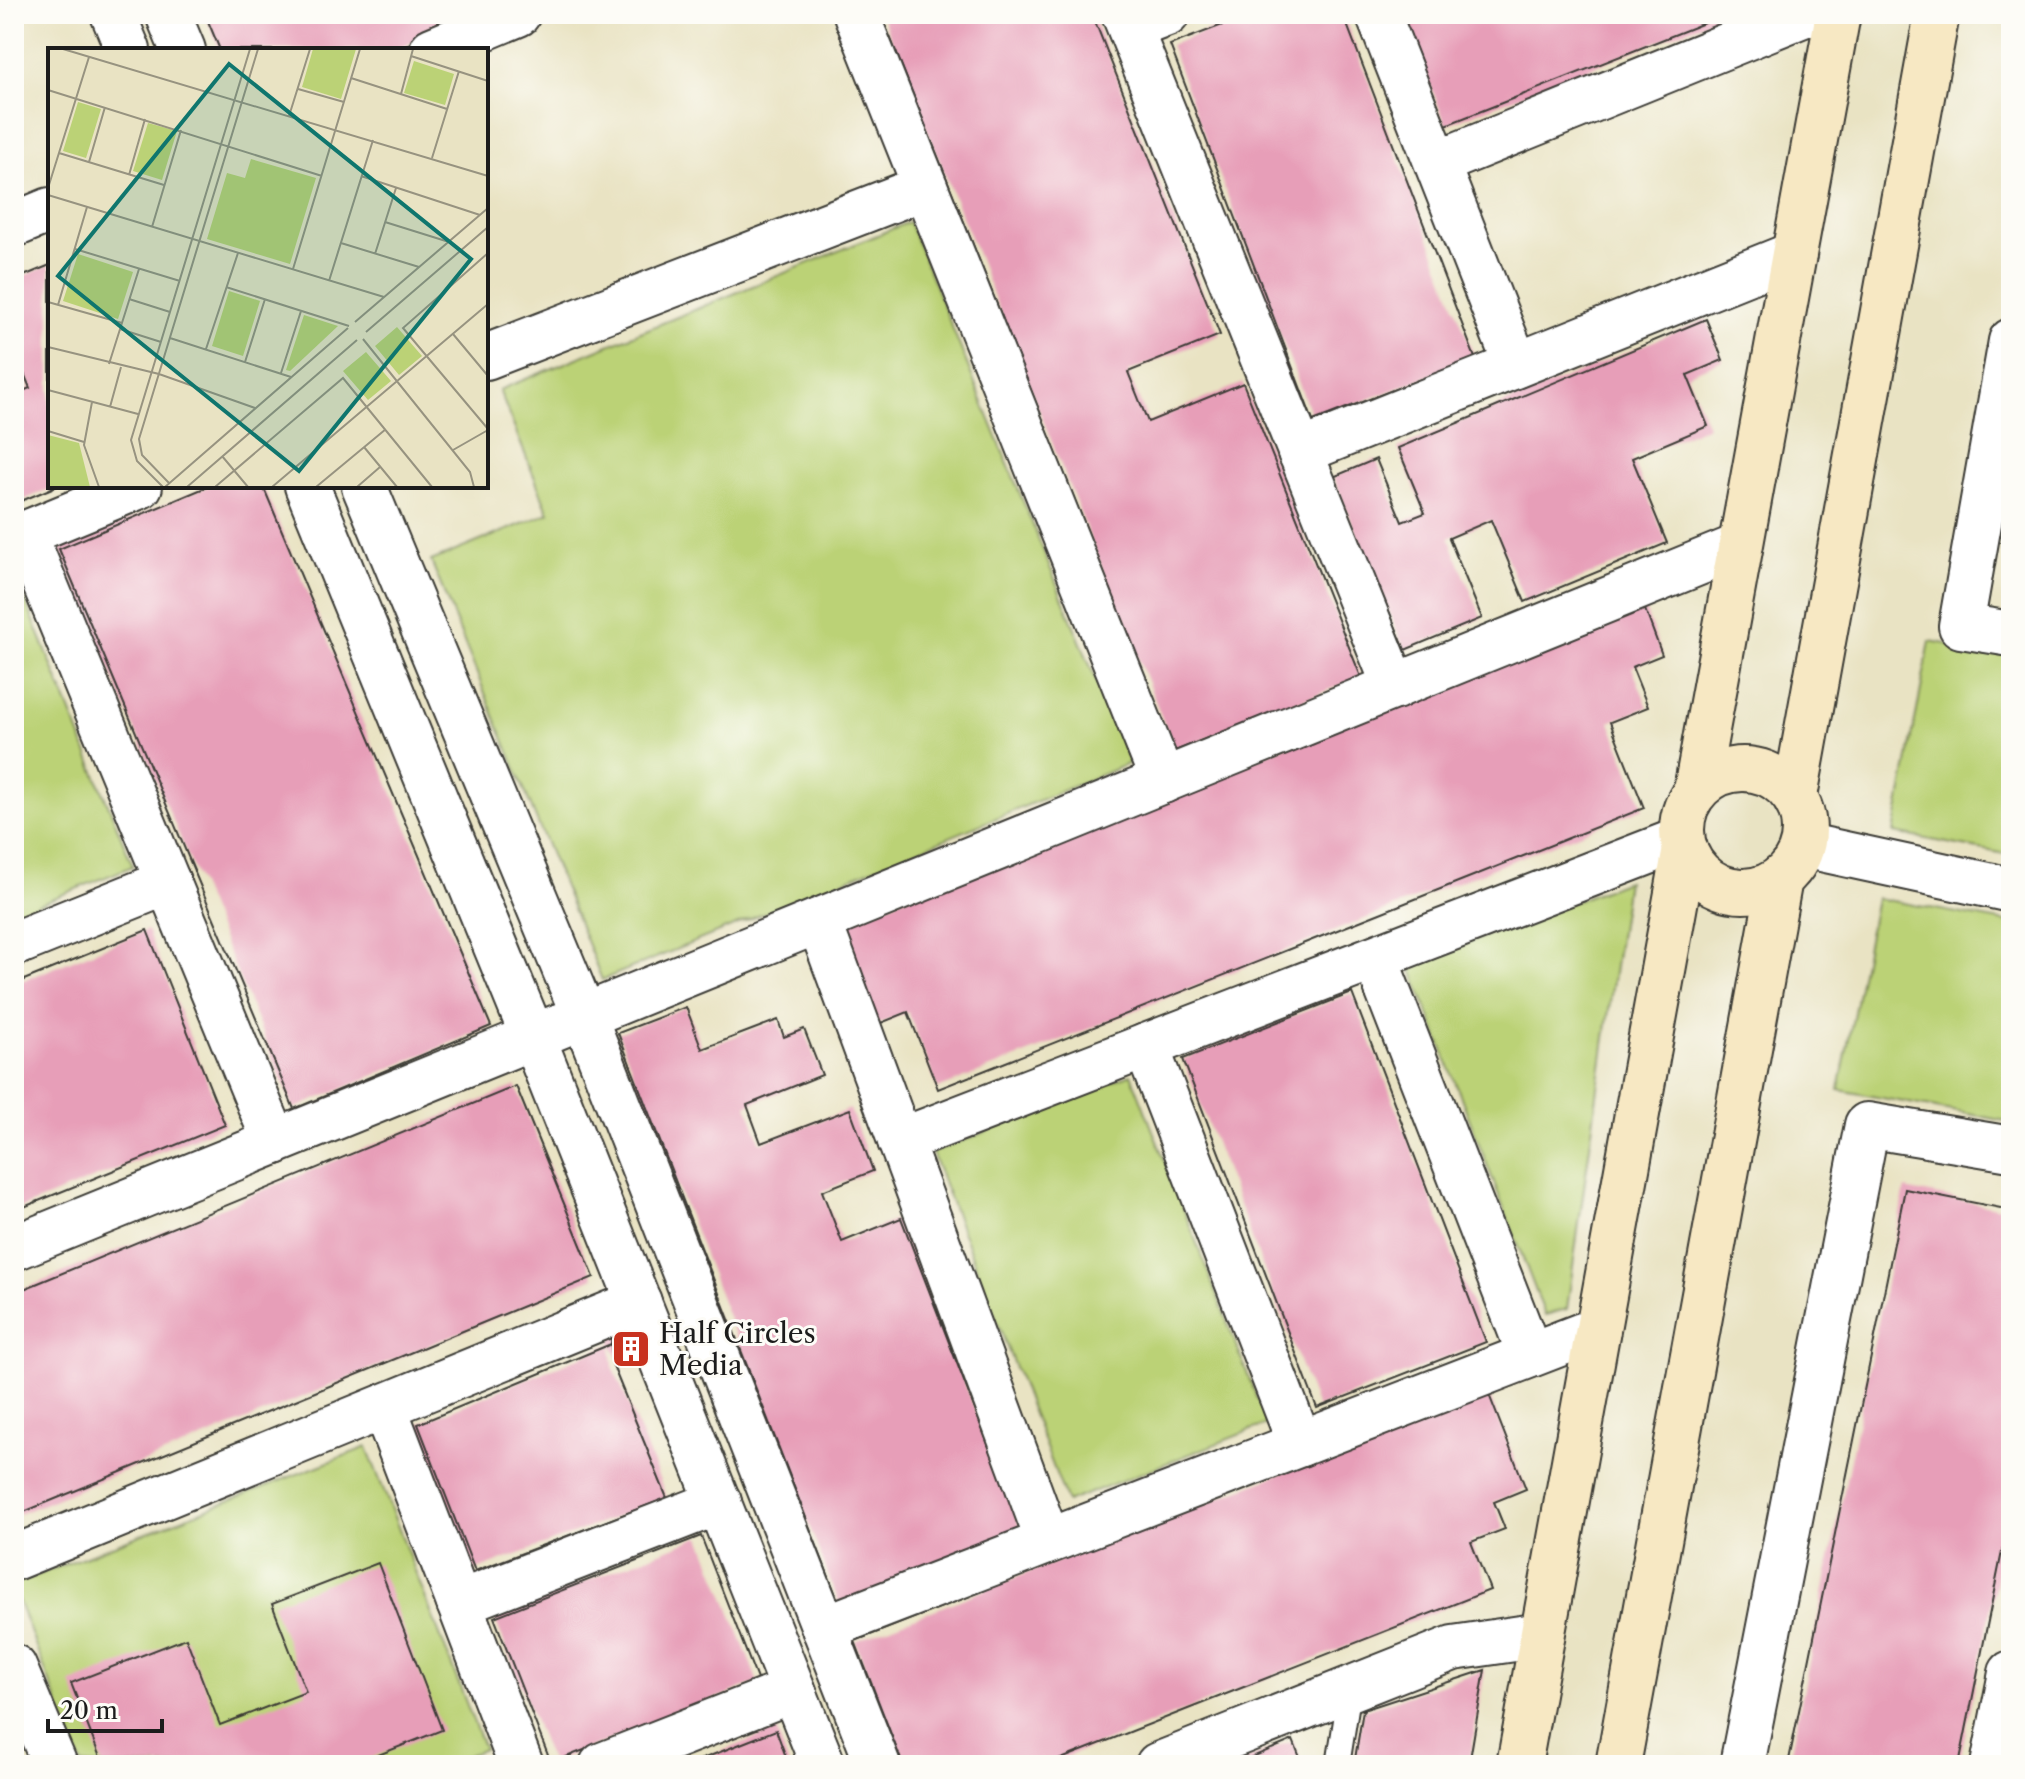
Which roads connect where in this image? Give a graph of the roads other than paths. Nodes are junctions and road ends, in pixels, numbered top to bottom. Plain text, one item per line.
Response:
1 (113, 14) edge
2 (168, 14) edge
3 (516, 14) edge
4 (856, 14) edge
5 (1378, 14) edge
6 (1805, 14) edge
7 (1838, 14) edge
8 (1937, 14) edge
9 (1140, 19) edge
10 (127, 48) edge
11 (182, 48) edge
12 (437, 48) edge
13 (1437, 163) junction
14 (925, 187) junction
15 (48, 211) edge
16 (14, 225) edge
17 (1794, 254) junction
18 (2011, 341) edge
19 (488, 356) edge
20 (1516, 365) junction
21 (1300, 452) junction
22 (135, 488) edge
23 (308, 488) edge
24 (365, 488) edge
25 (19, 536) edge
26 (1740, 546) junction
27 (2011, 634) edge
28 (1395, 687) junction
29 (1163, 781) junction
30 (1696, 790) junction
31 (1795, 796) junction
32 (1683, 844) junction
33 (1791, 862) junction
34 (168, 882) junction
35 (2011, 890) edge
36 (819, 921) junction
37 (14, 944) edge
38 (1375, 958) junction
39 (584, 1016) junction
40 (533, 1037) junction
41 (1146, 1046) junction
42 (900, 1141) junction
43 (275, 1142) junction
44 (2011, 1149) edge
45 (14, 1248) edge
46 (639, 1302) junction
47 (1598, 1329) junction
48 (1530, 1355) junction
49 (384, 1407) junction
50 (1300, 1444) junction
51 (719, 1502) junction
52 (1048, 1541) junction
53 (14, 1558) edge
54 (459, 1603) junction
55 (824, 1628) junction
56 (1542, 1635) junction
57 (14, 1667) edge
58 (2011, 1673) edge
59 (1350, 1689) junction
60 (793, 1690) junction
61 (513, 1762) edge
62 (55, 1765) edge
63 (602, 1765) edge
64 (823, 1765) edge
65 (878, 1765) edge
66 (1158, 1765) edge
67 (1338, 1765) edge
68 (1519, 1765) edge
69 (1618, 1765) edge
70 (1742, 1765) edge
71 (1993, 1765) edge

1 - 10 street
2 - 11 street
3 - 12 street
4 - 14 street
5 - 13 street
6 - 13 street
7 - 17 street
8 - 31 street
9 - 21 street
13 - 20 street
14 - 19 street
14 - 29 street
15 - 16 street
17 - 20 street
17 - 26 street
18 - 27 street
20 - 21 street
21 - 28 street
22 - 25 street
23 - 40 street
24 - 39 street
25 - 34 street
26 - 28 street
26 - 30 street
28 - 29 street
29 - 36 street
30 - 31 street
30 - 32 street
31 - 33 street
32 - 33 street
32 - 38 street
32 - 47 street
33 - 35 street
33 - 69 street
34 - 37 street
34 - 43 street
36 - 39 street
36 - 42 street
38 - 41 street
38 - 48 street
39 - 40 street
39 - 55 street
40 - 43 street
40 - 46 street
41 - 42 street
41 - 50 street
42 - 52 street
43 - 45 street
44 - 70 street
46 - 49 street
46 - 51 street
47 - 48 street
47 - 56 street
48 - 50 street
49 - 53 street
49 - 54 street
50 - 52 street
51 - 54 street
51 - 60 street
52 - 55 street
54 - 61 street
55 - 65 street
56 - 59 street
56 - 68 street
57 - 62 street
58 - 71 street
59 - 66 street
59 - 67 lane
60 - 63 street
60 - 64 street

